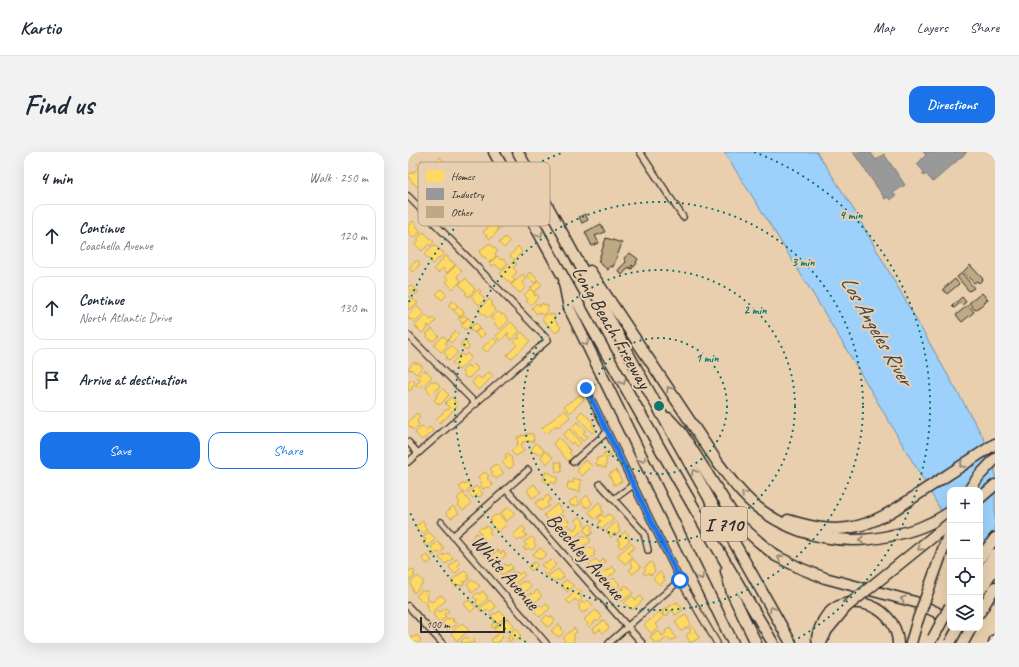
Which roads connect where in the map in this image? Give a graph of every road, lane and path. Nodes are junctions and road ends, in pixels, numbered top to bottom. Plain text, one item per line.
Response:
1 (494, 152) edge
2 (518, 152) edge
3 (640, 152) edge
4 (500, 162) edge
5 (524, 162) edge
6 (408, 196) edge
7 (418, 206) edge
8 (550, 209) edge
9 (684, 217) dead end
10 (555, 218) junction
11 (437, 226) edge
12 (535, 226) edge
13 (562, 275) junction
14 (408, 335) edge
15 (586, 388) dead end
16 (476, 404) junction
17 (657, 406) junction
18 (607, 432) junction
19 (408, 442) edge
20 (995, 444) edge
21 (418, 453) junction
22 (995, 459) edge
23 (408, 462) edge
24 (573, 462) dead end
25 (528, 470) dead end
26 (995, 481) edge
27 (600, 484) dead end
28 (995, 485) edge
29 (633, 486) junction
30 (971, 487) edge
31 (983, 489) edge
32 (506, 490) junction
33 (983, 495) edge
34 (614, 499) junction
35 (947, 514) edge
36 (769, 515) junction
37 (441, 522) dead end
38 (947, 525) edge
39 (453, 536) junction
40 (947, 538) edge
41 (995, 538) edge
42 (995, 548) edge
43 (648, 550) dead end
44 (983, 554) edge
45 (995, 554) edge
46 (723, 559) junction
47 (983, 566) edge
48 (995, 567) edge
49 (983, 572) edge
50 (680, 580) junction
51 (983, 586) edge
52 (995, 586) edge
53 (408, 606) edge
54 (983, 607) edge
55 (947, 614) edge
56 (947, 619) edge
57 (947, 626) edge
58 (627, 627) junction
59 (947, 630) edge
60 (956, 631) edge
61 (959, 631) edge
62 (969, 631) edge
63 (936, 642) edge
64 (442, 643) edge
65 (546, 643) edge
66 (609, 643) edge
67 (642, 643) edge
68 (717, 643) edge
69 (733, 643) edge
70 (756, 643) edge
71 (773, 643) edge
72 (791, 643) edge
73 (819, 643) edge
74 (898, 643) edge
75 (911, 643) edge
76 (950, 643) edge
77 (963, 643) edge
78 (966, 643) edge

1 -> 4 highway, Long Beach Freeway / I 710
2 - 5 highway, Long Beach Freeway / I 710
3 - 9 street
6 - 7 street
8 - 10 highway, Long Beach Freeway / I 710
10 - 17 highway, Long Beach Freeway / I 710
36 -> 10 highway
11 - 16 street
12 -> 13 highway, Long Beach Freeway / I 710
13 -> 46 highway, Long Beach Freeway / I 710
13 -> 69 highway
14 - 16 street
15 - 18 street
16 - 21 street
56 -> 17 highway
72 -> 17 highway, Long Beach Freeway / I 710
18 - 24 street
18 - 29 street
19 - 21 street
20 -> 36 highway
21 - 23 street
22 - 30 highway
25 - 32 street
26 - 31 highway
27 - 34 street
28 - 33 highway
29 - 34 street
29 - 50 street
32 - 39 street
32 - 58 street, Beechley Avenue
34 - 43 street
35 -> 36 highway
37 - 39 street, White Avenue
38 -> 73 highway, bridge
39 - 65 street, White Avenue
40 - 75 highway, bridge
41 - 44 highway
42 - 47 highway
45 - 49 highway
46 - 70 highway
46 - 71 highway, Long Beach Freeway / I 710
48 - 51 highway
50 - 58 street
50 - 68 street
52 - 54 highway
53 - 64 street
55 - 63 highway, bridge
57 - 63 highway
58 - 66 street
58 - 67 street, Beechley Avenue
59 - 63 highway
60 - 76 highway, bridge
61 - 78 highway
62 - 77 highway, bridge
73 - 74 highway

